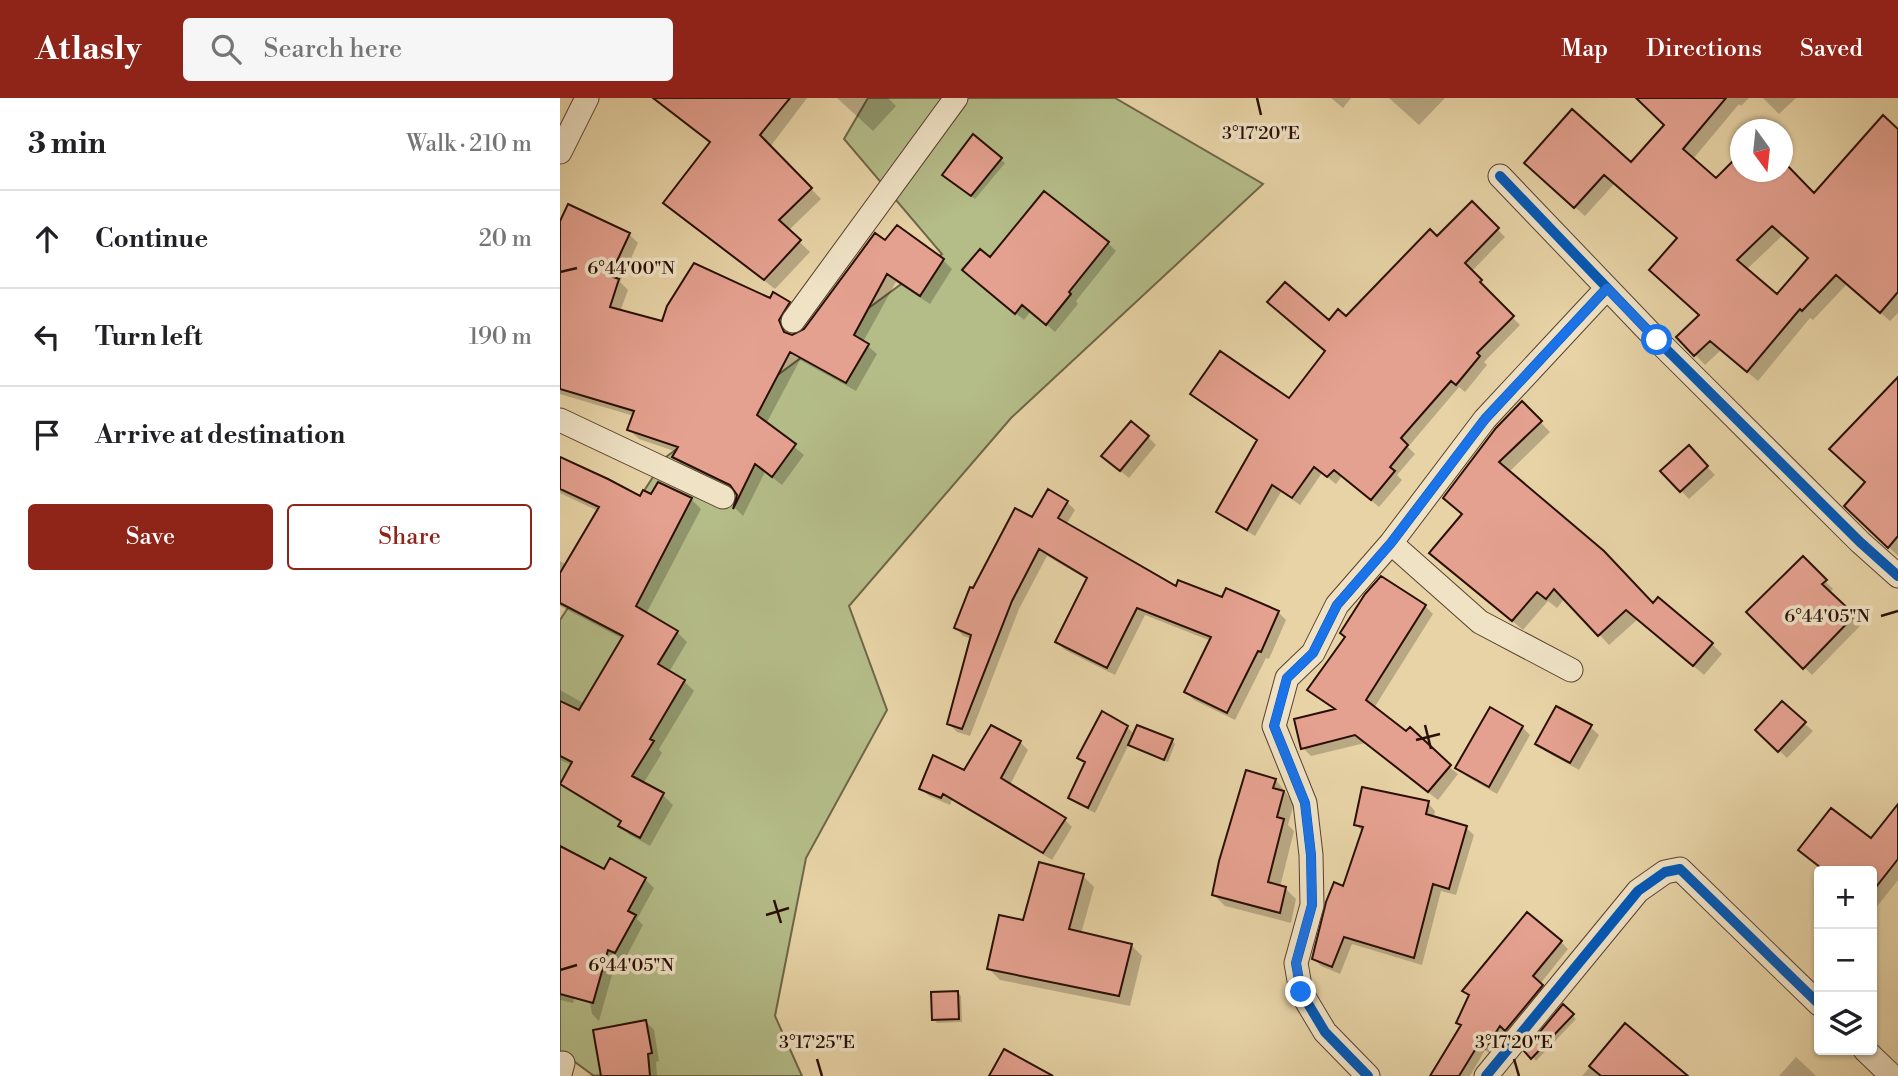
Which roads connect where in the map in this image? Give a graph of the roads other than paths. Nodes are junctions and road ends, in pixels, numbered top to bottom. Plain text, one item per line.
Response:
1 (587, 98) edge
2 (956, 98) edge
3 (560, 152) edge
4 (1500, 176) dead end
5 (1607, 288) junction
6 (793, 321) dead end
7 (560, 420) edge
8 (723, 497) dead end
9 (1391, 543) junction
10 (1898, 576) edge
11 (1572, 670) dead end
12 (1814, 999) edge
13 (1871, 1055) edge
14 (1368, 1076) edge
15 (1486, 1076) edge
16 (1892, 1076) edge

1 - 3 street
2 - 6 street
4 - 5 street
5 - 9 street
5 - 10 street
7 - 8 street
9 - 11 street
9 - 14 street
12 - 15 street
13 - 16 street

